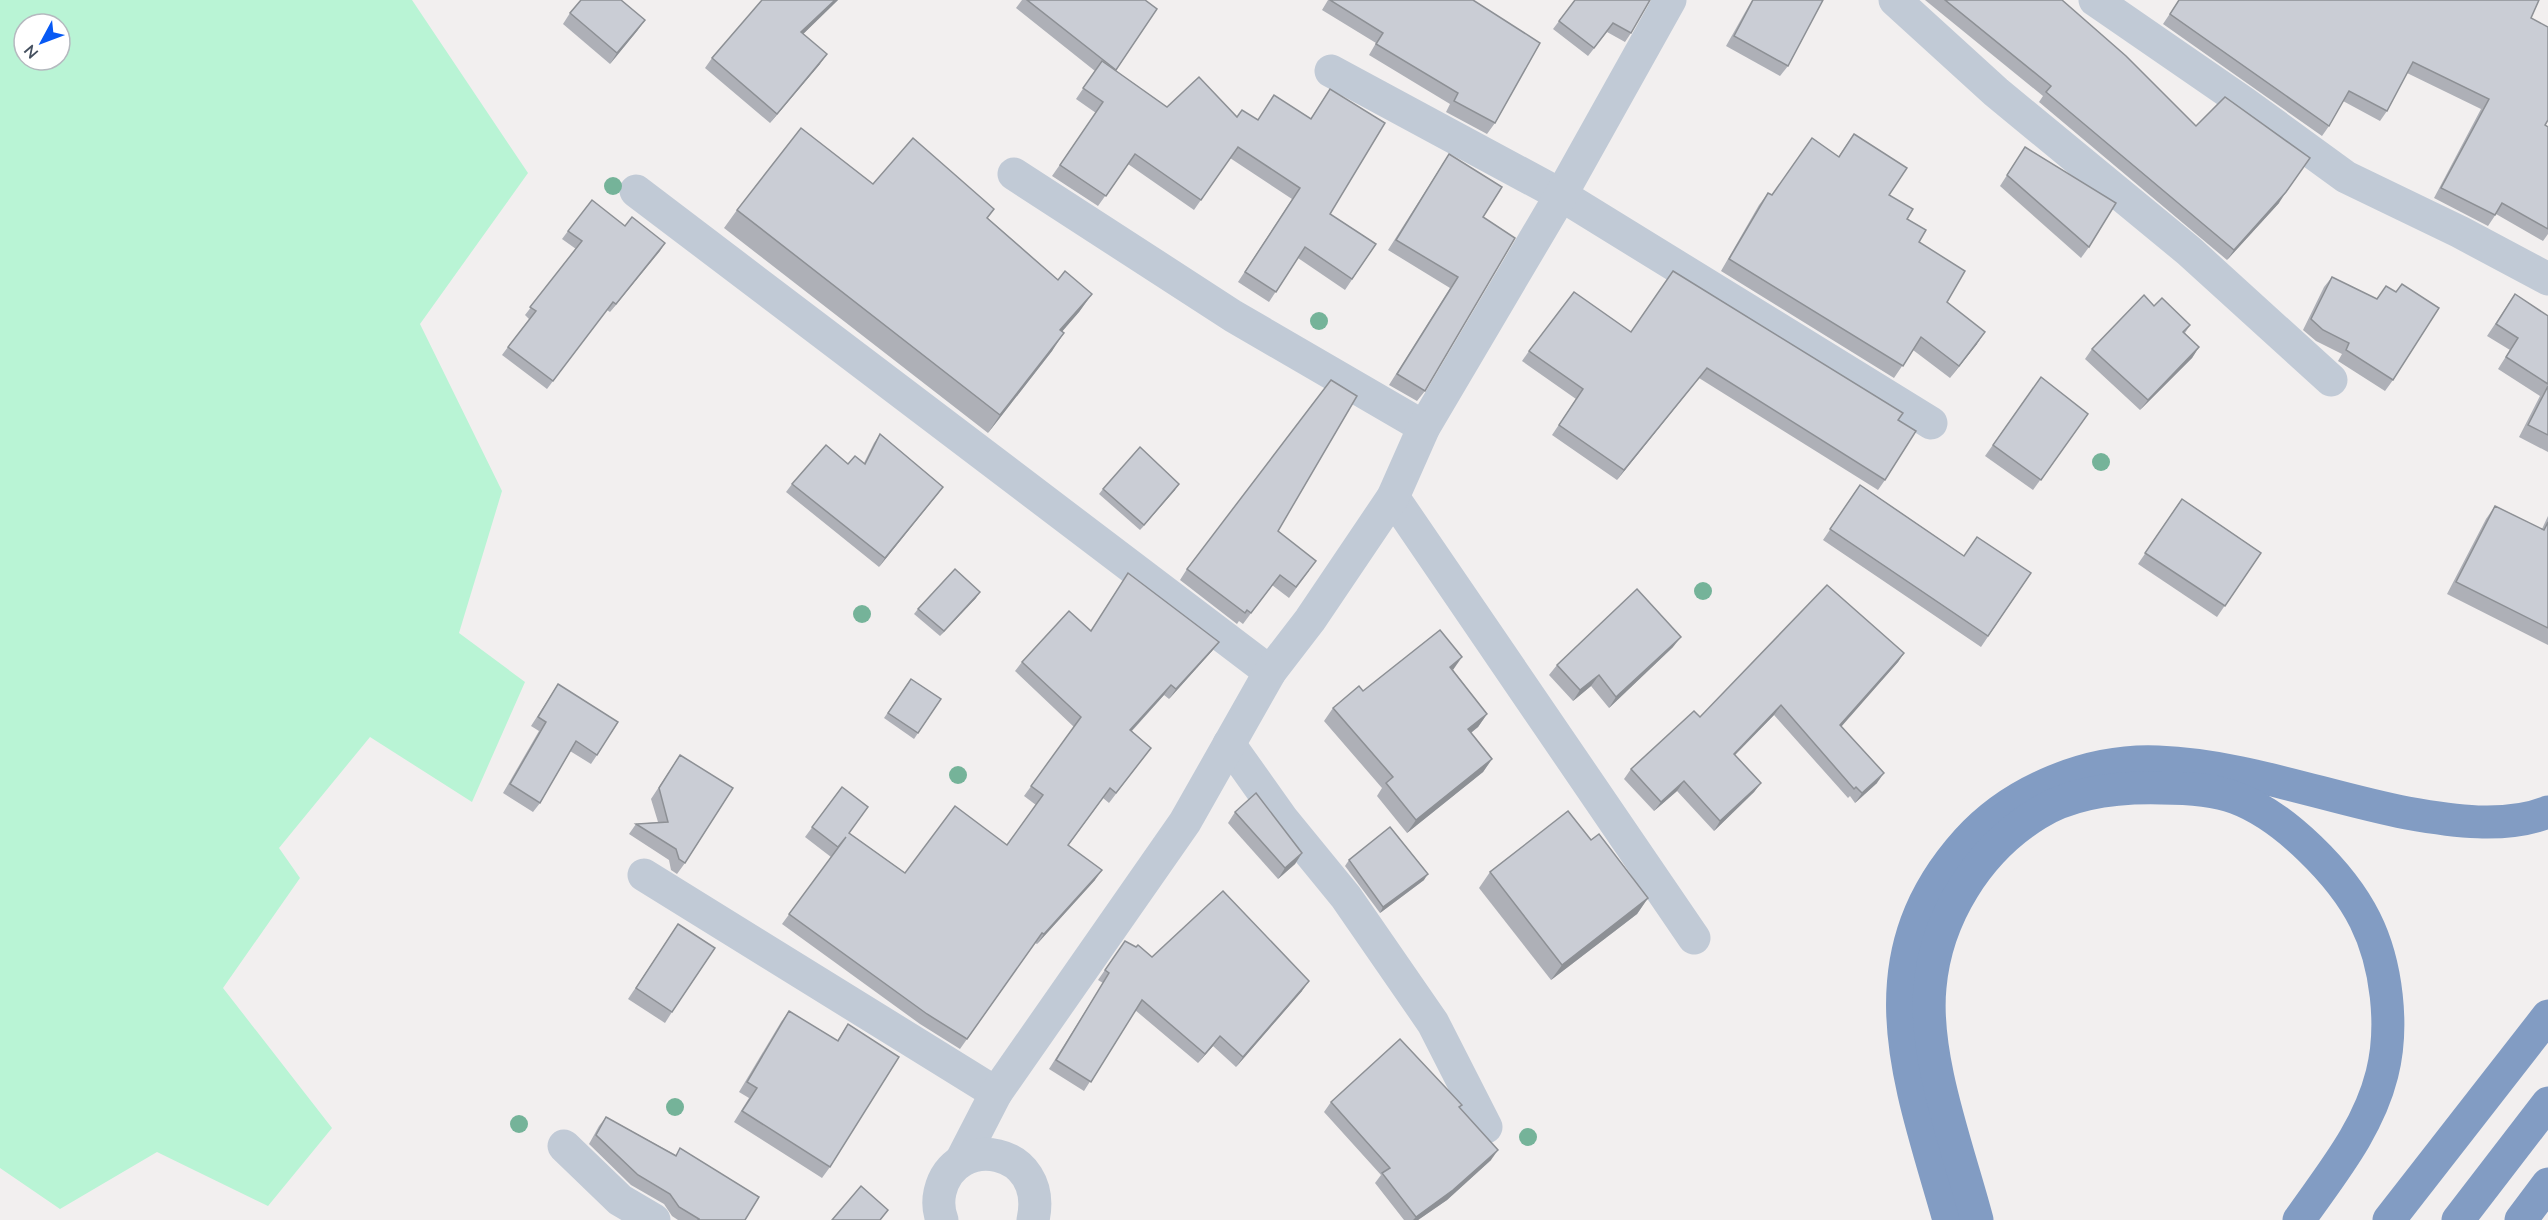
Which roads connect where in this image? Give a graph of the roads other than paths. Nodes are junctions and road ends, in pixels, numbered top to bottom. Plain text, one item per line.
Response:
1 (1670, 0) edge
2 (1895, 0) edge
3 (2095, 0) edge
4 (1331, 71) dead end
5 (1014, 174) dead end
6 (636, 191) dead end
7 (1561, 195) junction
8 (2548, 279) edge
9 (2331, 380) dead end
10 (1931, 423) dead end
11 (1424, 427) junction
12 (1393, 497) junction
13 (1270, 672) junction
14 (1229, 744) junction
15 (2240, 787) junction
16 (2548, 812) edge
17 (644, 875) dead end
18 (1694, 938) dead end
19 (2548, 1016) edge
20 (996, 1093) junction
21 (2548, 1103) edge
22 (1486, 1127) dead end
23 (564, 1146) dead end
24 (961, 1161) junction
25 (2548, 1184) edge
26 (936, 1213) edge
27 (654, 1220) edge
28 (1034, 1220) edge
29 (1949, 1220) edge
30 (1977, 1220) edge
31 (2299, 1220) edge
32 (2389, 1220) edge
33 (2458, 1220) edge
34 (2521, 1220) edge

1 - 7 street
2 - 9 street
3 - 8 street
4 - 7 street
5 - 11 street
6 - 13 street
7 - 10 street
7 - 11 street
11 - 12 street
12 - 13 street
12 - 18 street
13 - 14 street
14 - 20 street
14 - 22 street
15 - 16 highway
15 - 29 highway
15 - 30 highway
15 - 31 highway
17 - 20 street
19 - 32 highway
20 - 24 street
21 - 33 highway
23 - 27 street
24 - 26 street
24 - 28 street
25 - 34 highway

